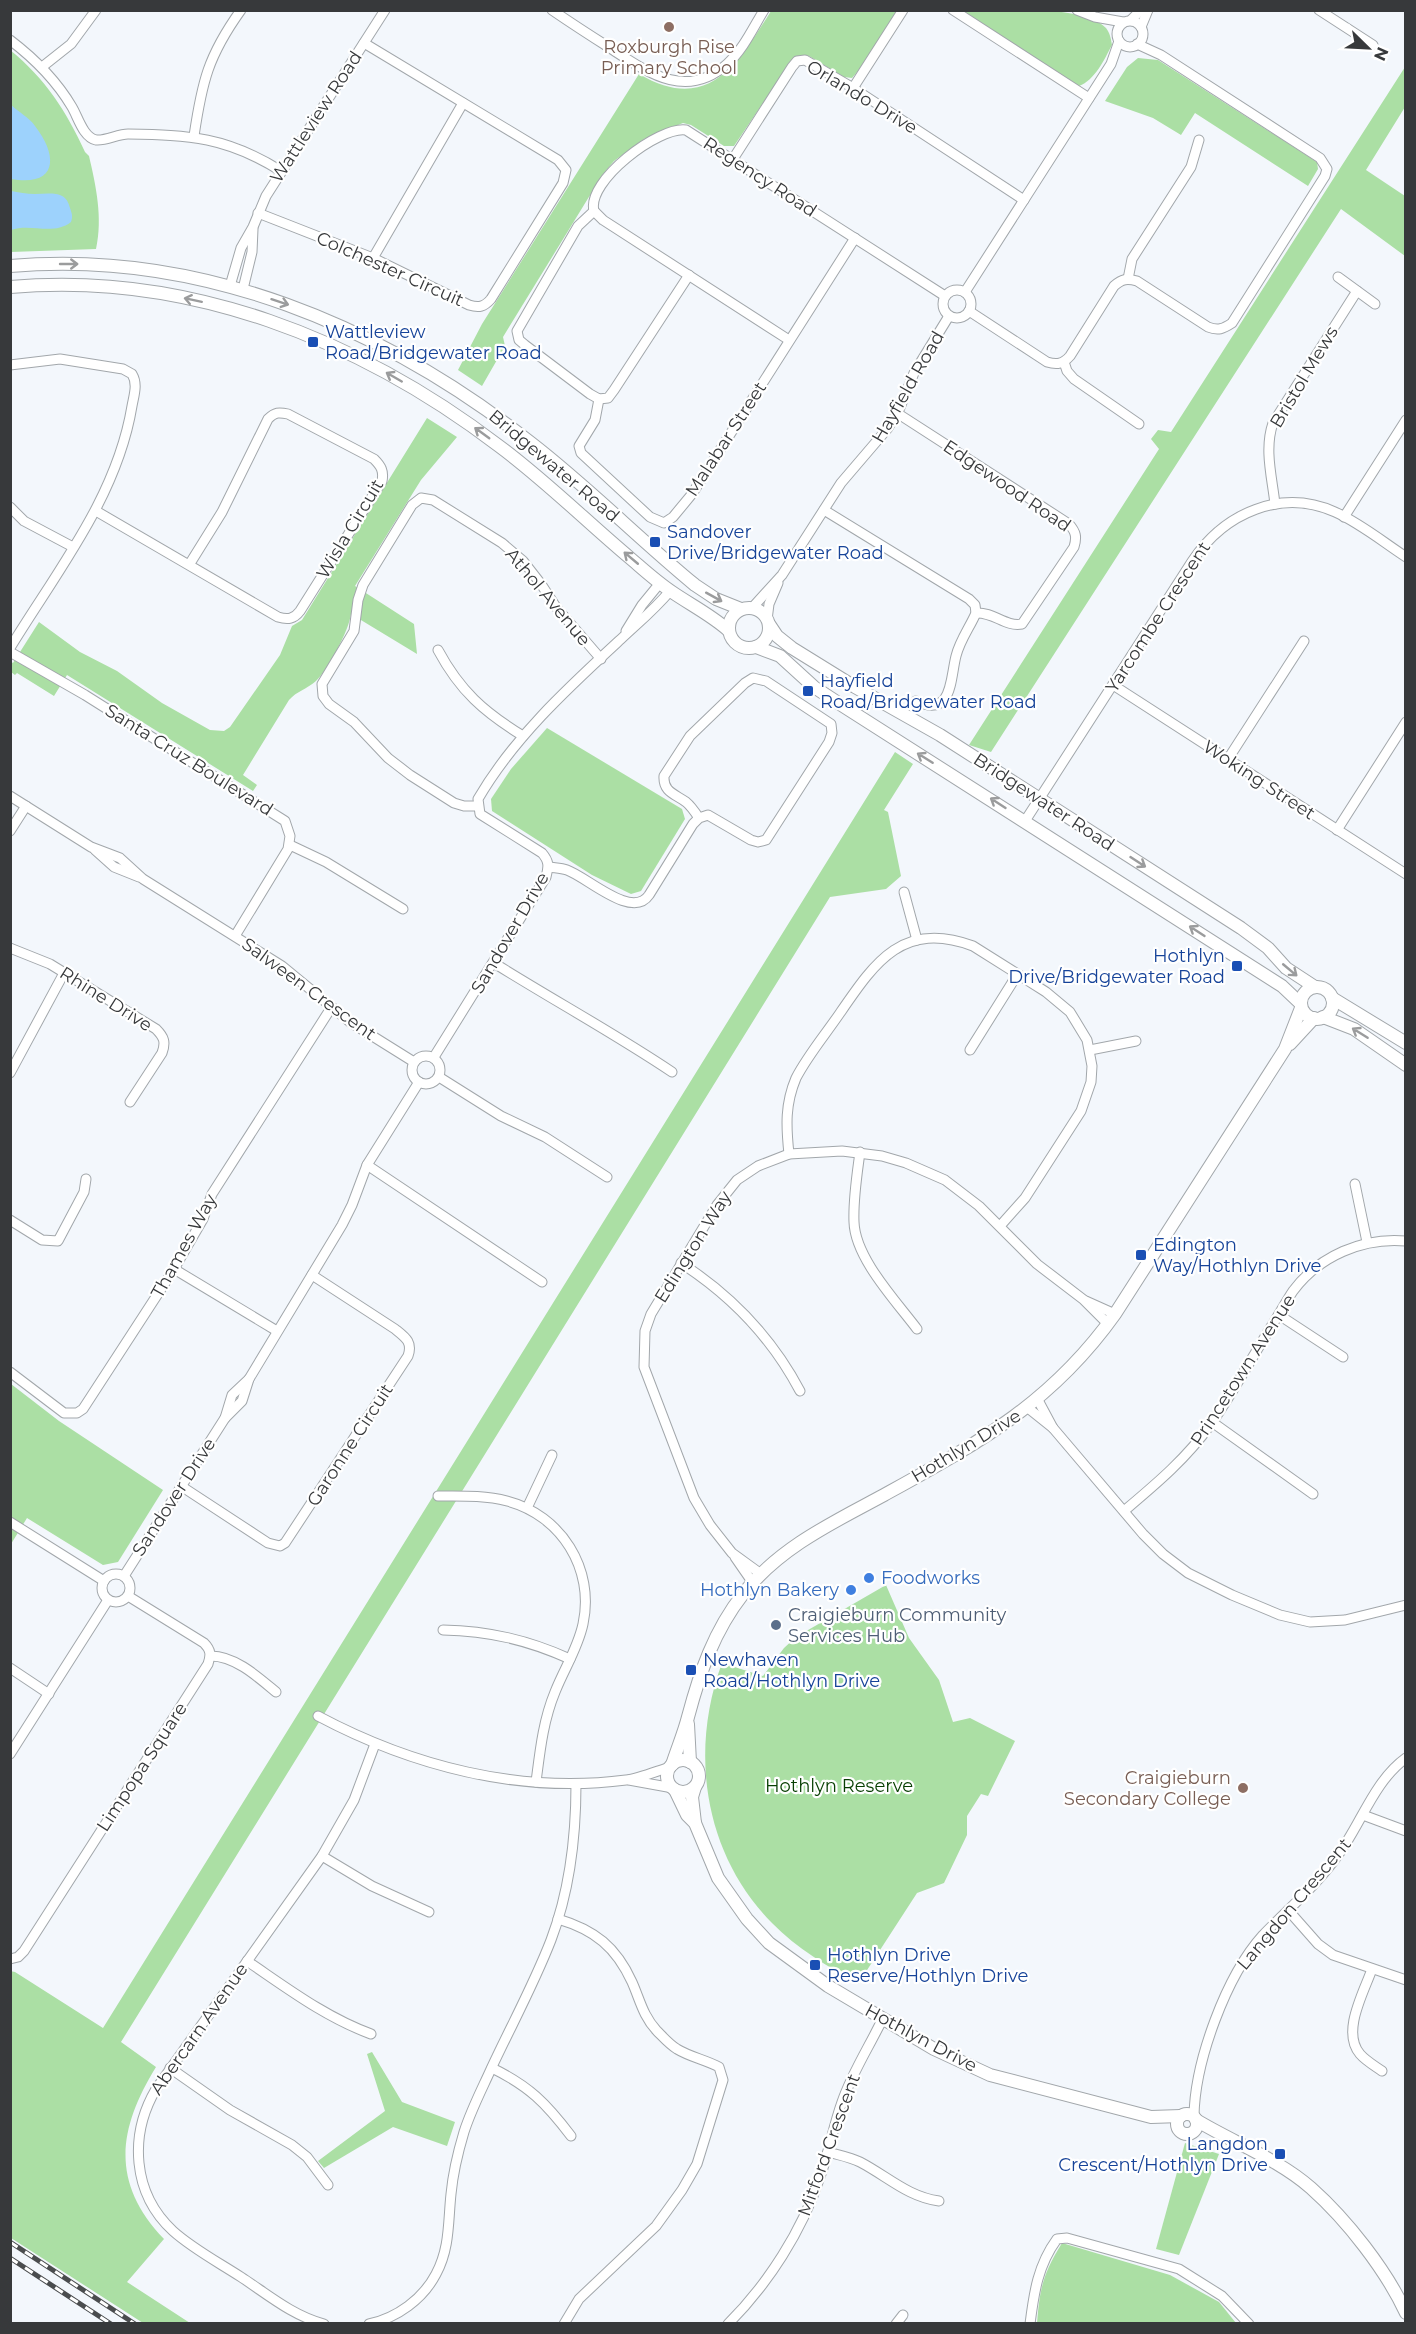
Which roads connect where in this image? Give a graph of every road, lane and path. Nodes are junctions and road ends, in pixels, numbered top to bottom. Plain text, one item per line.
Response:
1 (96, 10) edge
2 (241, 10) edge
3 (385, 10) edge
4 (552, 10) edge
5 (764, 10) edge
6 (903, 10) edge
7 (953, 10) edge
8 (1077, 10) edge
9 (1141, 10) edge
10 (1148, 10) edge
11 (1319, 10) edge
12 (1095, 17) junction
13 (1127, 21) junction
14 (1142, 30) junction
15 (1117, 37) junction
16 (10, 40) edge
17 (364, 43) junction
18 (1373, 45) dead end
19 (1134, 46) junction
20 (1161, 55) junction
21 (1111, 63) junction
22 (42, 67) junction
23 (853, 88) junction
24 (1089, 98) junction
25 (463, 103) junction
26 (194, 136) junction
27 (1199, 140) dead end
28 (733, 159) junction
29 (281, 171) junction
30 (1024, 200) junction
31 (594, 211) junction
32 (258, 213) junction
33 (855, 238) junction
34 (373, 258) junction
35 (10, 266) edge
36 (689, 275) junction
37 (1338, 277) dead end
38 (1128, 279) junction
39 (10, 287) edge
40 (237, 288) junction
41 (1357, 291) junction
42 (965, 292) junction
43 (945, 296) junction
44 (1375, 304) dead end
45 (231, 309) junction
46 (969, 311) junction
47 (949, 316) junction
48 (789, 340) junction
49 (1064, 362) junction
50 (10, 365) edge
51 (599, 399) junction
52 (897, 414) junction
53 (1406, 420) edge
54 (1139, 424) dead end
55 (1275, 504) junction
56 (10, 507) edge
57 (824, 510) junction
58 (96, 511) junction
59 (1344, 517) junction
60 (73, 548) junction
61 (1406, 556) edge
62 (189, 565) junction
63 (673, 567) junction
64 (683, 575) junction
65 (782, 575) junction
66 (665, 587) junction
67 (747, 608) junction
68 (976, 613) junction
69 (768, 622) junction
70 (728, 630) junction
71 (1304, 641) dead end
72 (756, 646) junction
73 (10, 650) edge
74 (438, 650) dead end
75 (601, 659) junction
76 (1113, 685) junction
77 (916, 701) dead end
78 (1406, 722) edge
79 (523, 736) junction
80 (1228, 759) junction
81 (10, 796) edge
82 (1039, 799) junction
83 (26, 806) junction
84 (477, 806) junction
85 (699, 818) junction
86 (1025, 821) junction
87 (1337, 830) junction
88 (10, 831) edge
89 (290, 846) junction
90 (549, 867) junction
91 (1406, 874) edge
92 (904, 892) dead end
93 (403, 909) dead end
94 (235, 936) junction
95 (916, 940) junction
96 (10, 948) edge
97 (494, 963) junction
98 (64, 973) junction
99 (1017, 975) junction
100 (1315, 987) junction
101 (1332, 998) junction
102 (1301, 1006) junction
103 (331, 1008) junction
104 (1318, 1018) junction
105 (1136, 1041) dead end
106 (1406, 1042) edge
107 (1285, 1049) junction
108 (970, 1050) dead end
109 (1090, 1050) junction
110 (434, 1057) junction
111 (414, 1062) junction
112 (1406, 1065) edge
113 (672, 1072) dead end
114 (10, 1073) edge
115 (439, 1077) junction
116 (419, 1082) junction
117 (130, 1102) dead end
118 (860, 1152) junction
119 (789, 1154) junction
120 (367, 1165) junction
121 (607, 1177) dead end
122 (86, 1179) dead end
123 (1355, 1184) dead end
124 (10, 1220) edge
125 (1000, 1226) junction
126 (1406, 1241) edge
127 (1367, 1242) junction
128 (681, 1263) junction
129 (174, 1269) junction
130 (312, 1275) junction
131 (542, 1282) dead end
132 (1279, 1315) junction
133 (1111, 1319) junction
134 (917, 1329) dead end
135 (277, 1331) junction
136 (1343, 1357) dead end
137 (10, 1372) edge
138 (800, 1391) dead end
139 (1033, 1404) junction
140 (1212, 1422) junction
141 (552, 1455) dead end
142 (181, 1486) junction
143 (1313, 1494) dead end
144 (438, 1496) dead end
145 (527, 1508) junction
146 (1124, 1511) junction
147 (10, 1522) edge
148 (124, 1576) junction
149 (757, 1578) junction
150 (104, 1581) junction
151 (128, 1596) junction
152 (108, 1600) junction
153 (1406, 1605) edge
154 (443, 1630) dead end
155 (211, 1656) junction
156 (570, 1659) junction
157 (10, 1668) edge
158 (276, 1692) dead end
159 (49, 1694) junction
160 (318, 1716) dead end
161 (688, 1720) junction
162 (375, 1744) junction
163 (10, 1754) edge
164 (1406, 1758) edge
165 (690, 1762) junction
166 (671, 1766) junction
167 (629, 1780) junction
168 (536, 1782) junction
169 (576, 1784) junction
170 (695, 1787) junction
171 (674, 1789) junction
172 (1364, 1815) junction
173 (695, 1823) junction
174 (1406, 1831) edge
175 (322, 1856) junction
176 (1288, 1910) junction
177 (429, 1912) dead end
178 (558, 1919) junction
179 (10, 1959) edge
180 (247, 1961) junction
181 (1372, 1970) junction
182 (1406, 1980) edge
183 (882, 2020) junction
184 (371, 2034) dead end
185 (170, 2068) junction
186 (492, 2068) junction
187 (1382, 2071) dead end
188 (1188, 2121) junction
189 (571, 2136) dead end
190 (828, 2152) junction
191 (328, 2184) dead end
192 (939, 2201) dead end
193 (1406, 2313) edge
194 (903, 2315) dead end
195 (324, 2324) edge
196 (369, 2324) edge
197 (564, 2324) edge
198 (728, 2324) edge
199 (896, 2324) edge
200 (1030, 2324) edge
201 (1250, 2324) edge

1 - 22 street
2 - 26 street
3 - 17 street, Wattleview Road
4 - 5 street
6 - 23 street
7 - 24 street
8 - 12 street
9 - 13 street
10 - 14 street
11 - 18 street
12 - 13 street
12 - 15 street
13 - 14 street
13 - 15 street
14 - 19 street
14 - 20 street
15 - 19 street
15 - 21 street
16 - 22 street
17 - 25 street, Colchester Circuit
17 - 29 street, Wattleview Road
19 - 20 street
19 - 21 street
20 - 38 street
21 - 24 street
22 - 26 street
23 - 28 street, Orlando Drive
23 - 30 street, Orlando Drive
24 - 30 street
25 - 34 street
25 - 34 street, Colchester Circuit
26 - 29 street
27 - 38 street
28 - 31 street, Regency Road
28 - 33 street, Regency Road
29 - 32 street, Wattleview Road
30 - 42 street
31 - 36 street
31 - 51 street
32 - 34 street, Colchester Circuit
32 - 40 street, Wattleview Road
33 - 43 street, Regency Road
33 - 48 street, Malabar Street
35 -> 40 street, Bridgewater Road
36 - 48 street
36 - 51 street
37 - 41 street
38 - 49 street
45 -> 39 street, Bridgewater Road
40 - 45 street, Wattleview Road
40 -> 63 street, Bridgewater Road
41 - 44 street
41 - 55 street, Bristol Mews
42 - 43 street
42 - 46 street
43 - 47 street
66 -> 45 street, Bridgewater Road
46 - 47 street
46 - 49 street
47 - 52 street, Hayfield Road
48 - 51 street, Malabar Street
49 - 54 street
50 - 58 street
52 - 57 street, Hayfield Road
52 - 68 street, Edgewood Road
53 - 59 street
55 - 59 street, Yarcombe Crescent
55 - 76 street, Yarcombe Crescent
56 - 60 street
57 - 65 street, Hayfield Road
57 - 68 street
58 - 60 street
58 - 62 street, Wisla Circuit
59 - 61 street, Yarcombe Crescent
60 - 73 street
62 - 62 street, Wisla Circuit
63 - 64 street, Bridgewater Road
63 - 66 street
64 - 66 street
64 -> 67 street, Bridgewater Road
65 - 67 street, Hayfield Road
65 - 69 street, Hayfield Road
66 - 70 street, Bridgewater Road
66 - 75 street
67 - 69 street
67 - 70 street
68 - 77 street
69 - 72 street
69 - 82 street, Bridgewater Road
70 - 72 street
71 - 80 street
86 -> 72 street, Bridgewater Road
73 - 89 street, Santa Cruz Boulevard
74 - 79 street
75 - 79 street
75 - 84 street, Athol Avenue
76 - 80 street, Woking Street
76 - 82 street, Yarcombe Crescent
78 - 87 street
79 - 84 street
80 - 87 street, Woking Street
81 - 83 street, Salween Crescent
82 - 86 street, Yarcombe Crescent
82 -> 100 street, Bridgewater Road
83 - 88 street
83 - 94 street, Salween Crescent
84 - 90 street, Sandover Drive
85 - 85 street
85 - 90 street
102 -> 86 street, Bridgewater Road
87 - 91 street, Woking Street
89 - 93 street
89 - 94 street
90 - 97 street, Sandover Drive
92 - 95 street
94 - 103 street, Salween Crescent
95 - 99 street
95 - 119 street
96 - 98 street, Rhine Drive
97 - 110 street, Sandover Drive
97 - 113 street
98 - 114 street
98 - 117 street, Rhine Drive
99 - 108 street
99 - 109 street
100 - 101 street
100 - 102 street
101 - 104 street
101 - 106 street
102 - 104 street
102 - 107 street, Hothlyn Drive
103 - 111 street, Salween Crescent
103 - 129 street, Thames Way
104 - 107 street, Hothlyn Drive
112 -> 104 street
105 - 109 street
107 - 133 street, Hothlyn Drive
109 - 125 street
110 - 111 street
110 - 115 street
111 - 116 street
115 - 116 street
115 - 121 street
116 - 120 street, Sandover Drive
118 - 119 street, Edington Way
118 - 125 street, Edington Way
118 - 134 street
119 - 128 street, Edington Way
120 - 130 street, Sandover Drive
120 - 131 street
122 - 124 street
123 - 127 street
125 - 133 street, Edington Way
126 - 127 street, Princetown Avenue
127 - 132 street, Princetown Avenue
128 - 138 street
128 - 149 street, Edington Way
129 - 135 street
129 - 137 street, Thames Way
130 - 135 street, Sandover Drive
130 - 142 street, Garonne Circuit
132 - 136 street
132 - 140 street, Princetown Avenue
133 - 139 street, Hothlyn Drive
135 - 142 street, Sandover Drive
139 - 146 street
139 - 149 street, Hothlyn Drive
140 - 143 street
140 - 146 street, Princetown Avenue
141 - 145 street
142 - 148 street, Sandover Drive
144 - 145 street
145 - 156 street
146 - 153 street
147 - 150 street
148 - 150 street
148 - 151 street
149 - 161 street, Hothlyn Drive
150 - 152 street
151 - 152 street
151 - 155 street
152 - 159 street
154 - 156 street
155 - 158 street
155 - 179 street, Limpopa Square
156 - 168 street
157 - 159 street
159 - 163 street
160 - 162 street
161 - 165 street, Hothlyn Drive
161 - 166 street, Hothlyn Drive
162 - 168 street
162 - 175 street, Abercarn Avenue
164 - 172 street, Langdon Crescent
165 - 166 street
165 - 170 street
166 - 167 street
166 - 171 street
167 - 169 street
167 - 171 street
168 - 169 street
169 - 178 street
170 - 171 street
170 - 173 street, Hothlyn Drive
171 - 173 street, Hothlyn Drive
172 - 174 street
172 - 176 street, Langdon Crescent
173 - 183 street, Hothlyn Drive
175 - 177 street
175 - 180 street, Abercarn Avenue
176 - 181 street
176 - 188 street, Langdon Crescent
178 - 186 street
178 - 197 street
180 - 184 street
180 - 185 street, Abercarn Avenue
181 - 182 street
181 - 187 street
183 - 188 street, Hothlyn Drive
183 - 190 street, Mitford Crescent
185 - 191 street
185 - 195 street, Abercarn Avenue
186 - 189 street
186 - 196 street
188 - 193 street, Hothlyn Drive
190 - 192 street
190 - 198 street, Mitford Crescent
194 - 199 street
200 - 201 street

